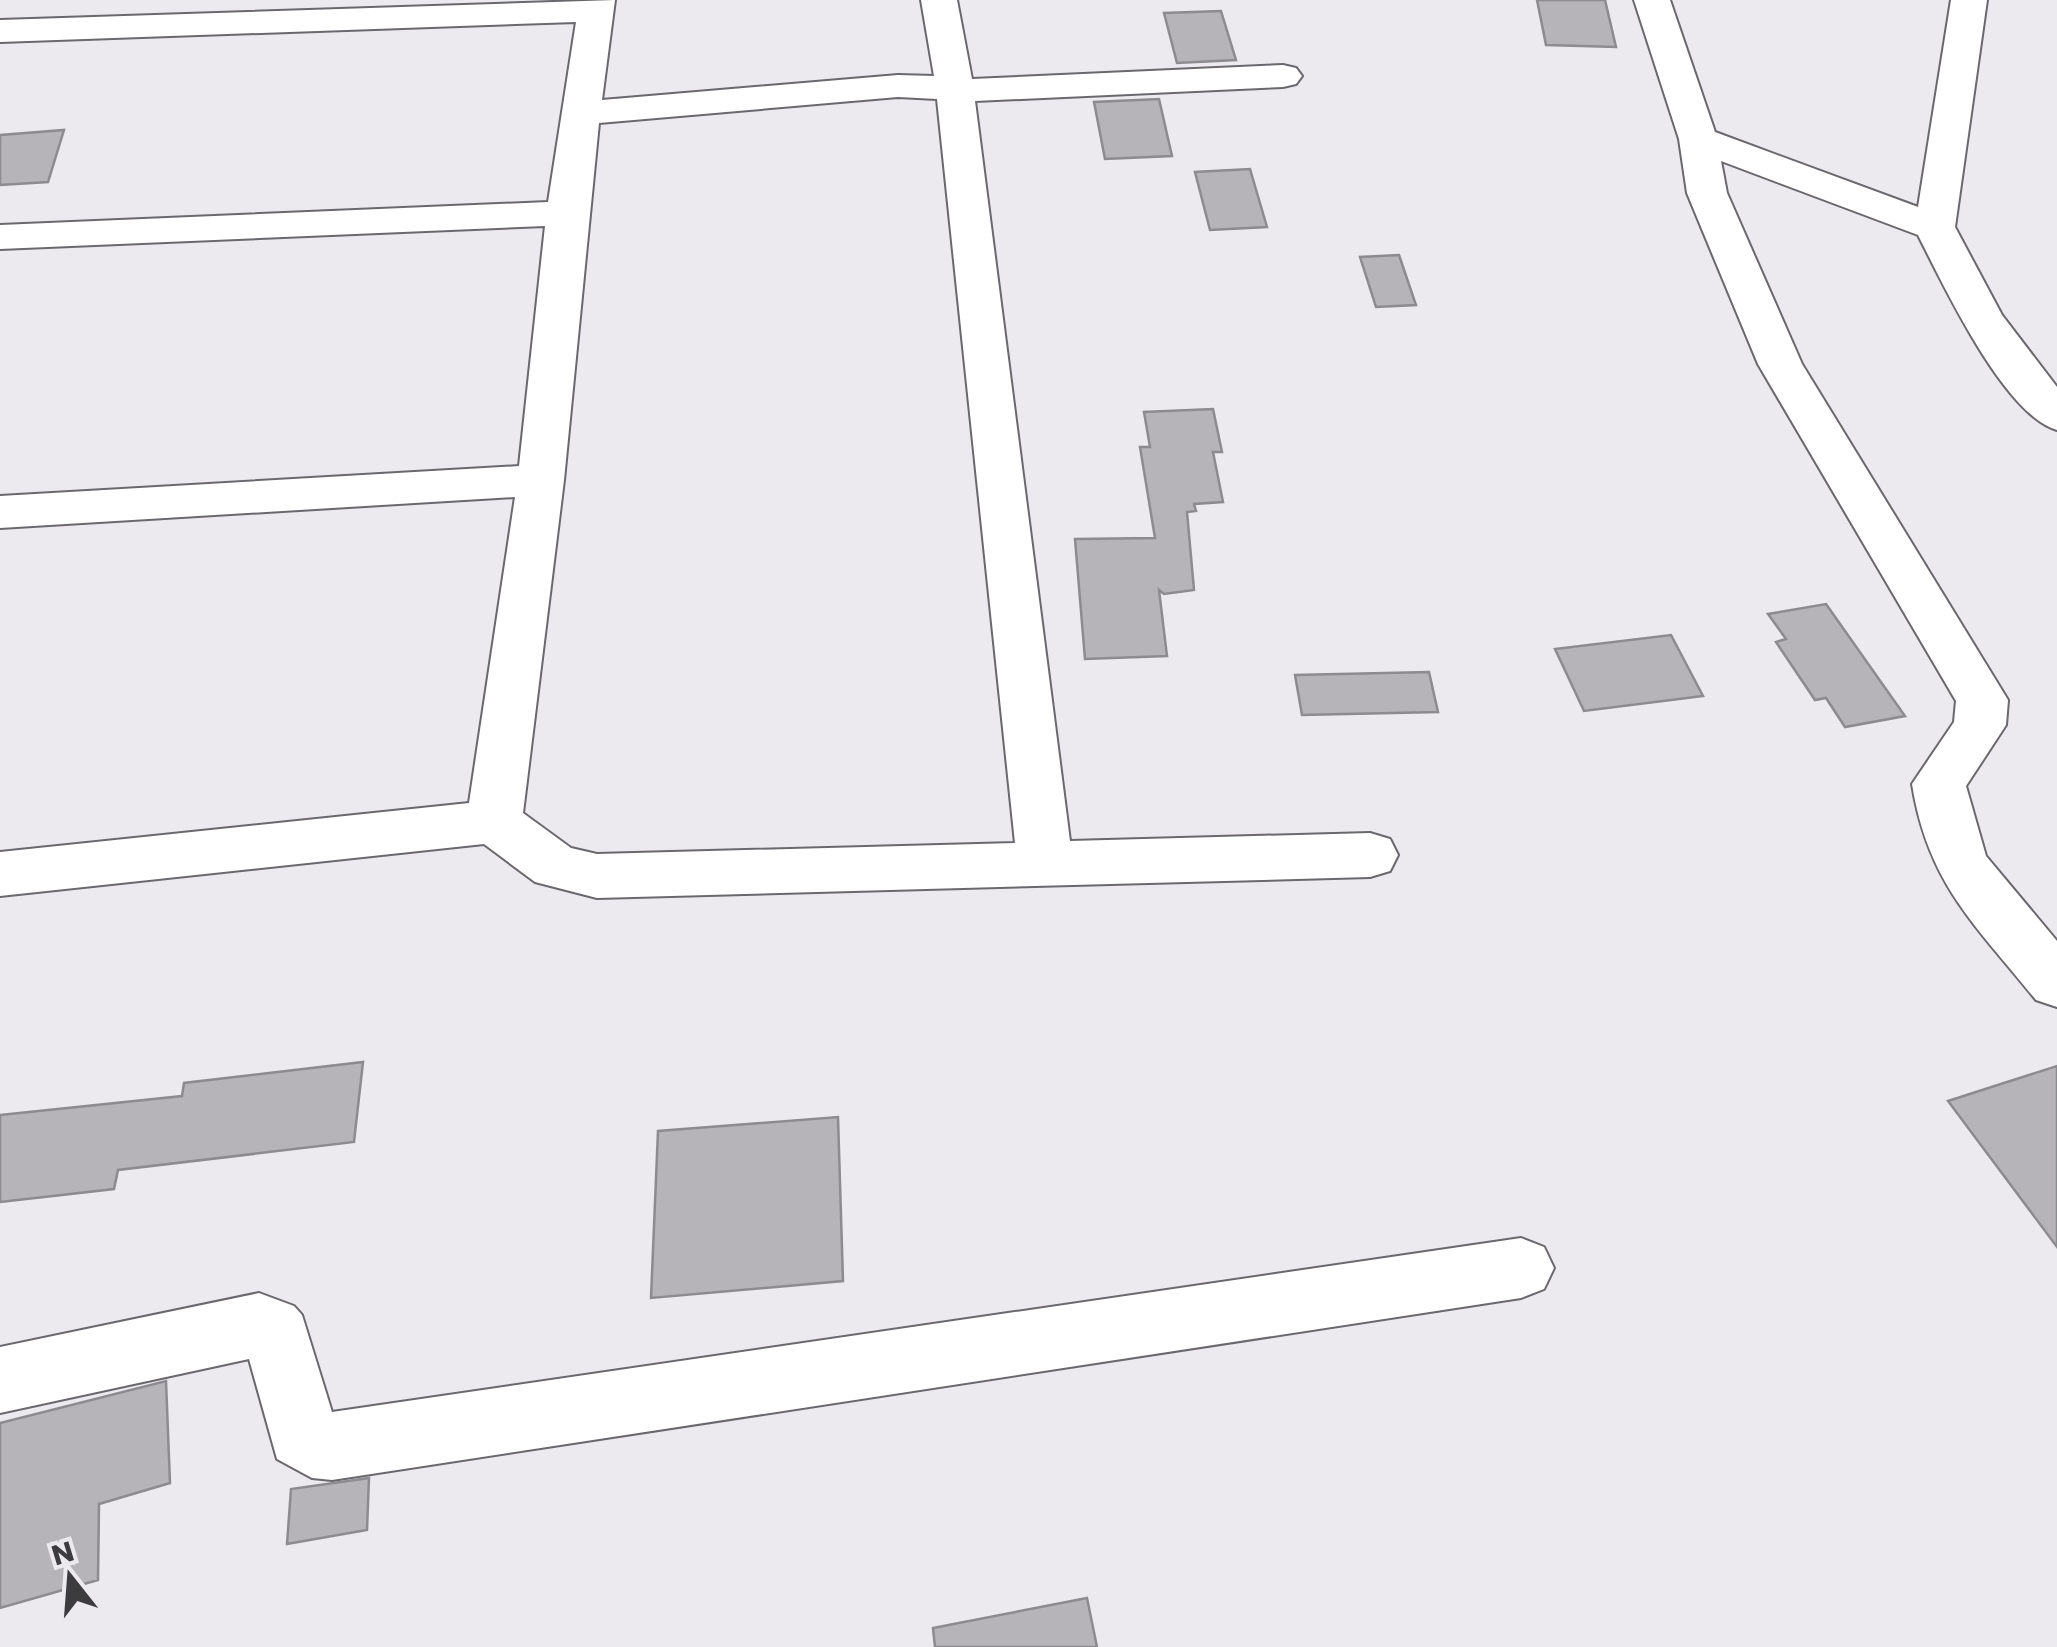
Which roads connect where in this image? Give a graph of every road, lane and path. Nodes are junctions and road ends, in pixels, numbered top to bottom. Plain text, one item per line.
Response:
1 (939, 0) edge
2 (1652, 0) edge
3 (1970, 0) edge
4 (596, 5) edge
5 (0, 31) edge
6 (1283, 76) dead end
7 (955, 91) junction
8 (580, 113) junction
9 (1698, 139) junction
10 (566, 213) junction
11 (1935, 227) junction
12 (0, 237) edge
13 (2057, 414) edge
14 (540, 480) junction
15 (0, 512) edge
16 (494, 822) junction
17 (1370, 855) dead end
18 (1045, 863) junction
19 (0, 874) edge
20 (2057, 983) edge
21 (1521, 1268) dead end
22 (0, 1380) edge

1 - 7 street
2 - 9 street
3 - 11 street
4 - 5 street
4 - 8 street
6 - 7 street
7 - 8 street
7 - 18 street
8 - 10 street
9 - 11 street
9 - 20 street
10 - 12 street
10 - 14 street
11 - 13 street
14 - 15 street
14 - 16 street
16 - 18 street
16 - 19 street
17 - 18 street
21 - 22 street

